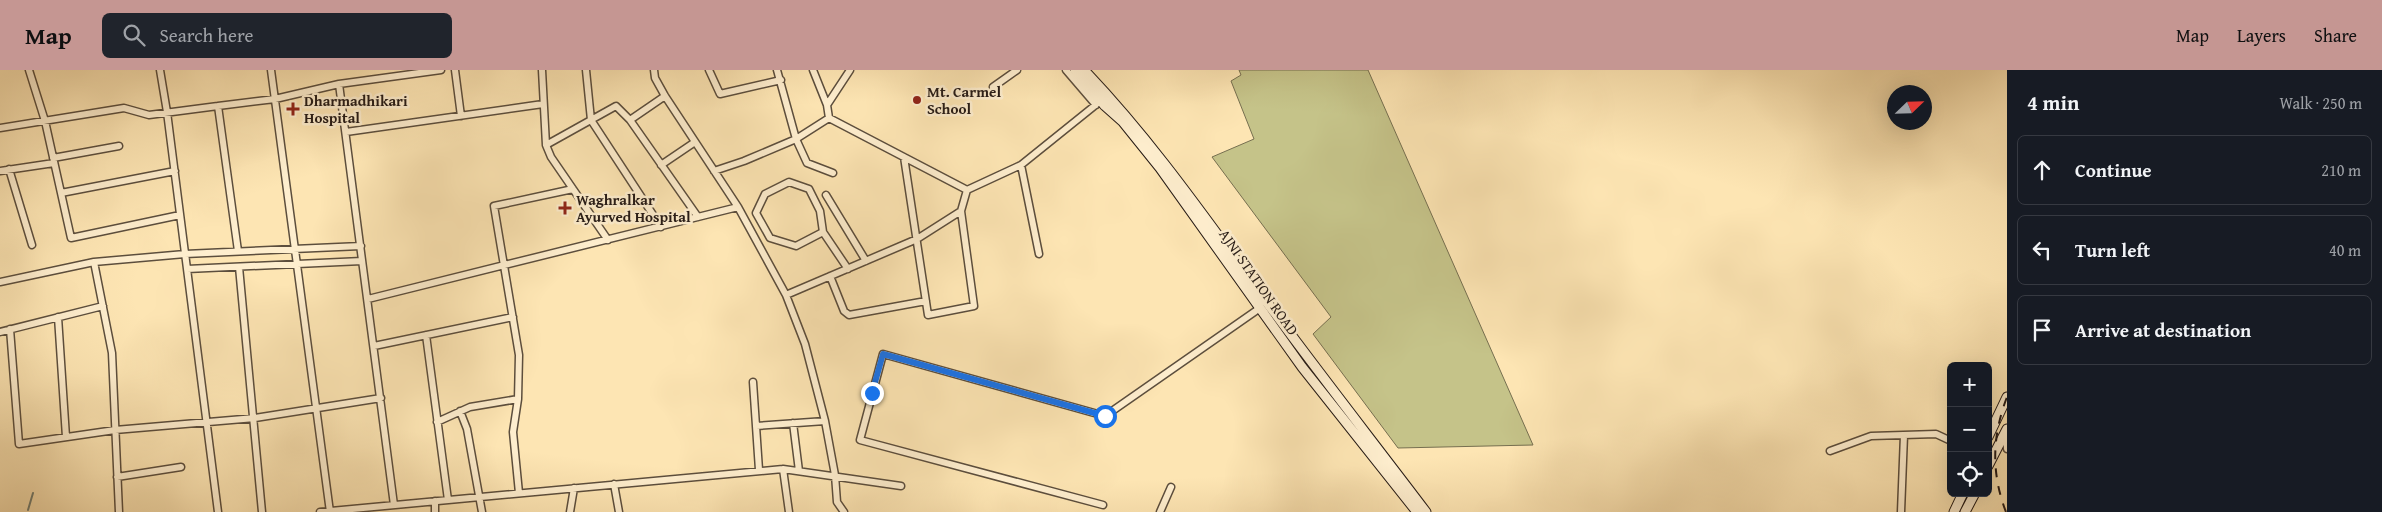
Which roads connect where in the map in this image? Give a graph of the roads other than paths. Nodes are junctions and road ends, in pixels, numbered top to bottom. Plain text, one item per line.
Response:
1 (29, 70) edge
2 (160, 70) edge
3 (271, 70) edge
4 (441, 70) edge
5 (455, 70) edge
6 (542, 70) edge
7 (586, 70) edge
8 (654, 70) edge
9 (709, 70) edge
10 (777, 70) edge
11 (813, 70) edge
12 (850, 70) edge
13 (1017, 70) edge
14 (1066, 70) edge
15 (1075, 70) edge
16 (1084, 70) edge
17 (781, 80) junction
18 (339, 84) junction
19 (993, 87) dead end
20 (665, 96) junction
21 (275, 99) junction
22 (1102, 100) junction
23 (544, 104) junction
24 (827, 105) junction
25 (218, 106) junction
26 (167, 112) junction
27 (461, 116) junction
28 (829, 118) junction
29 (591, 120) junction
30 (630, 120) junction
31 (45, 121) junction
32 (0, 128) edge
33 (346, 132) junction
34 (796, 139) junction
35 (695, 142) junction
36 (546, 145) junction
37 (119, 146) dead end
38 (904, 157) junction
39 (53, 160) junction
40 (661, 165) junction
41 (1021, 165) junction
42 (10, 169) junction
43 (0, 171) edge
44 (175, 171) junction
45 (714, 171) junction
46 (833, 173) dead end
47 (573, 189) junction
48 (967, 190) junction
49 (61, 192) junction
50 (826, 195) dead end
51 (738, 207) junction
52 (961, 211) junction
53 (180, 215) junction
54 (698, 217) junction
55 (761, 222) junction
56 (661, 226) junction
57 (750, 229) junction
58 (823, 232) junction
59 (917, 239) junction
60 (608, 240) junction
61 (32, 245) dead end
62 (361, 246) junction
63 (296, 251) junction
64 (238, 252) junction
65 (1038, 254) dead end
66 (185, 255) junction
67 (362, 261) junction
68 (866, 261) junction
69 (94, 262) junction
70 (297, 263) junction
71 (504, 265) junction
72 (239, 267) junction
73 (187, 268) junction
74 (848, 269) junction
75 (830, 276) junction
76 (0, 282) edge
77 (786, 295) junction
78 (368, 299) junction
79 (926, 301) junction
80 (1260, 303) junction
81 (103, 306) junction
82 (58, 317) junction
83 (513, 317) junction
84 (10, 329) junction
85 (0, 332) edge
86 (426, 335) junction
87 (374, 346) junction
88 (1311, 360) junction
89 (1302, 367) junction
90 (753, 382) dead end
91 (2007, 397) edge
92 (381, 398) junction
93 (518, 399) junction
94 (317, 409) junction
95 (460, 411) junction
96 (255, 418) junction
97 (825, 421) junction
98 (206, 422) junction
99 (438, 422) junction
100 (794, 423) junction
101 (756, 426) junction
102 (1992, 429) edge
103 (115, 430) junction
104 (2006, 431) edge
105 (1904, 435) junction
106 (66, 437) junction
107 (1947, 439) edge
108 (1371, 446) junction
109 (2007, 449) edge
110 (1830, 451) dead end
111 (1992, 458) edge
112 (181, 468) dead end
113 (783, 469) junction
114 (759, 470) junction
115 (799, 471) junction
116 (835, 475) junction
117 (117, 477) junction
118 (614, 484) junction
119 (901, 486) dead end
120 (1171, 487) dead end
121 (574, 488) junction
122 (520, 493) junction
123 (479, 497) junction
124 (1961, 497) edge
125 (1973, 497) edge
126 (448, 500) junction
127 (435, 502) junction
128 (837, 502) junction
129 (394, 505) junction
130 (1103, 505) dead end
131 (385, 509) edge
132 (119, 512) edge
133 (218, 512) edge
134 (262, 512) edge
135 (320, 512) edge
136 (330, 512) edge
137 (435, 512) edge
138 (482, 512) edge
139 (570, 512) edge
140 (619, 512) edge
141 (789, 512) edge
142 (838, 512) edge
143 (844, 512) edge
144 (1160, 512) edge
145 (1418, 512) edge
146 (1426, 512) edge
147 (1901, 512) edge
148 (1954, 512) edge
149 (1965, 512) edge

1 - 31 street
2 - 26 street
3 - 21 street
4 - 18 street
5 - 27 street
6 - 23 street
7 - 29 street
8 - 20 street
9 - 17 street
10 - 17 street
11 - 24 street
12 - 24 street
13 - 19 street
14 - 22 street
15 - 22 main road, AJNI STATION ROAD
16 - 22 main road, AJNI STATION ROAD
17 - 34 street
18 - 21 street
18 - 33 street
20 - 30 street
20 - 35 street
21 - 25 street
21 - 63 street
22 - 41 street
22 - 80 main road, AJNI STATION ROAD
23 - 27 street
23 - 36 street
24 - 28 street
25 - 26 street
25 - 64 street
26 - 31 street
26 - 44 street
27 - 33 street
28 - 34 street
28 - 38 street
29 - 30 street
29 - 36 street
29 - 56 street
30 - 40 street
31 - 32 street
31 - 39 street
33 - 62 street
34 - 45 street
34 - 46 street
35 - 40 street
35 - 45 street
36 - 47 street
37 - 39 street
38 - 48 street
38 - 59 street
39 - 42 street
39 - 49 street
40 - 54 street
41 - 48 street
41 - 65 street
42 - 43 street
42 - 61 street
44 - 49 street
44 - 53 street
45 - 51 street
47 - 60 street
47 - 71 street
48 - 52 street
49 - 53 street
50 - 68 street
51 - 54 street
51 - 57 street
52 - 59 street
52 - 79 street
53 - 66 street
54 - 56 street
55 - 57 street
55 - 58 street
55 - 58 street
56 - 60 street
57 - 77 street
58 - 74 street
59 - 68 street
59 - 79 street
60 - 71 street
62 - 63 street
62 - 67 street
63 - 64 street
63 - 70 street
64 - 66 street
66 - 69 street
66 - 73 street
67 - 70 street
67 - 78 street
68 - 74 street
69 - 76 street
69 - 81 street
70 - 72 street
70 - 94 street
71 - 78 street
71 - 83 street
72 - 73 street
72 - 96 street
73 - 98 street
74 - 75 street
75 - 77 street
75 - 79 street
77 - 97 street
78 - 87 street
80 - 88 main road, AJNI STATION ROAD
80 - 89 main road, AJNI STATION ROAD
80 - 130 street
81 - 82 street
81 - 103 street
82 - 84 street
82 - 106 street
83 - 86 street
83 - 93 street
84 - 85 street
84 - 106 street
86 - 87 street
86 - 99 street
87 - 92 street
88 - 89 main road
88 - 108 main road, AJNI STATION ROAD
89 - 108 main road, AJNI STATION ROAD
90 - 101 street
91 - 102 main road
92 - 94 street
92 - 129 street
93 - 95 street
93 - 122 street
94 - 96 street
94 - 136 street
95 - 99 street
95 - 123 street
96 - 98 street
96 - 134 street
97 - 100 street
97 - 116 street
98 - 103 street
98 - 133 street
99 - 126 street
100 - 101 street
100 - 115 street
101 - 114 street
103 - 106 street
103 - 117 street
104 - 109 street
104 - 111 main road
105 - 107 street
105 - 110 street
105 - 147 street
108 - 145 main road, AJNI STATION ROAD
108 - 146 main road, AJNI STATION ROAD
112 - 117 street
113 - 114 street
113 - 115 street
113 - 141 street
114 - 118 street
115 - 116 street
116 - 119 street
116 - 128 street
117 - 132 street
118 - 121 street
118 - 140 street
120 - 144 street
121 - 122 street
121 - 139 street
122 - 123 street
123 - 126 street
123 - 138 street
124 - 148 main road
125 - 149 main road
126 - 127 street
127 - 129 street
127 - 137 street
128 - 142 street
128 - 143 street
129 - 131 street
131 - 136 street
135 - 136 street

